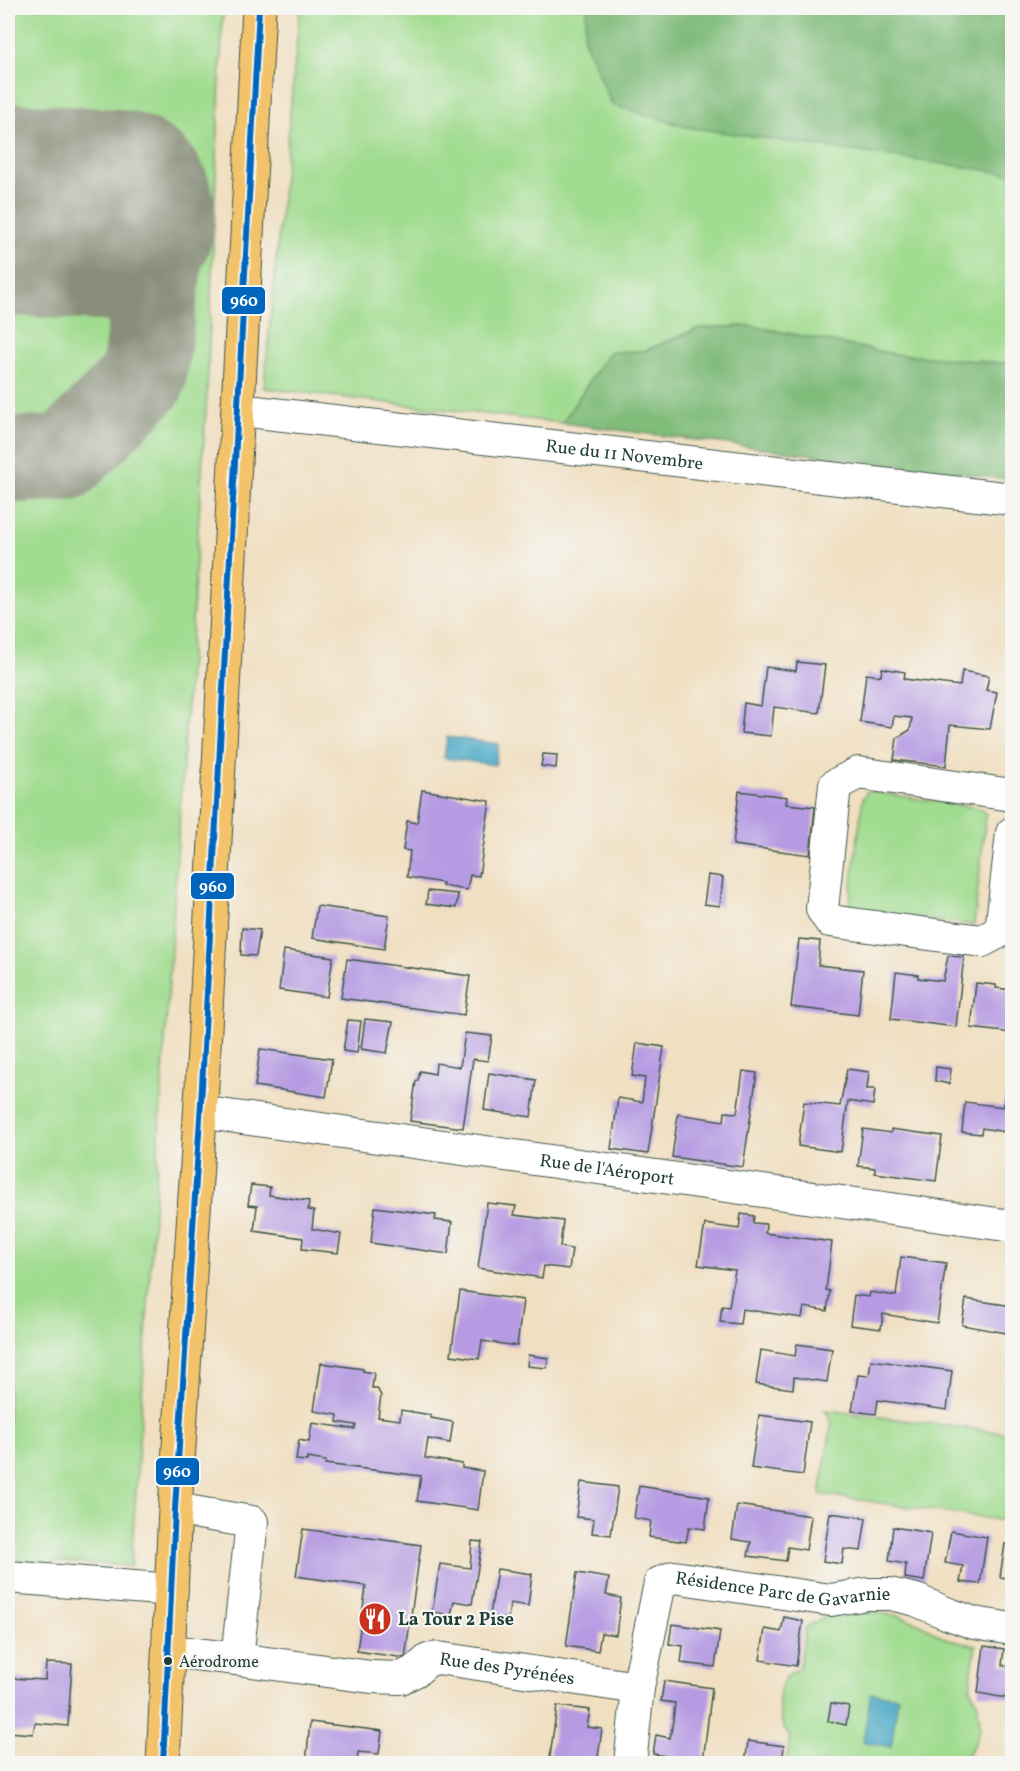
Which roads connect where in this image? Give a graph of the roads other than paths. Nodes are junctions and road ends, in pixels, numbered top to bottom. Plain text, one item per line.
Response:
1 (259, 8) edge
2 (238, 410) junction
3 (1012, 499) edge
4 (1012, 795) edge
5 (1012, 833) edge
6 (200, 1112) junction
7 (1012, 1226) edge
8 (176, 1509) junction
9 (8, 1577) edge
10 (172, 1590) junction
11 (1012, 1629) edge
12 (170, 1651) junction
13 (237, 1659) junction
14 (638, 1688) junction
15 (163, 1764) edge
16 (630, 1764) edge

1 - 2 main road
2 - 3 street, Rue du 11 Novembre
2 - 6 main road
4 - 5 street
6 - 7 street, Rue de l'Aéroport
6 - 8 main road
8 - 10 main road
8 - 13 street
9 - 10 street
10 - 12 main road
11 - 14 street, Résidence Parc de Gavarnie
12 - 13 street, Rue des Pyrénées
12 - 15 main road
13 - 14 street, Rue des Pyrénées
14 - 16 street, Résidence Parc de Gavarnie

